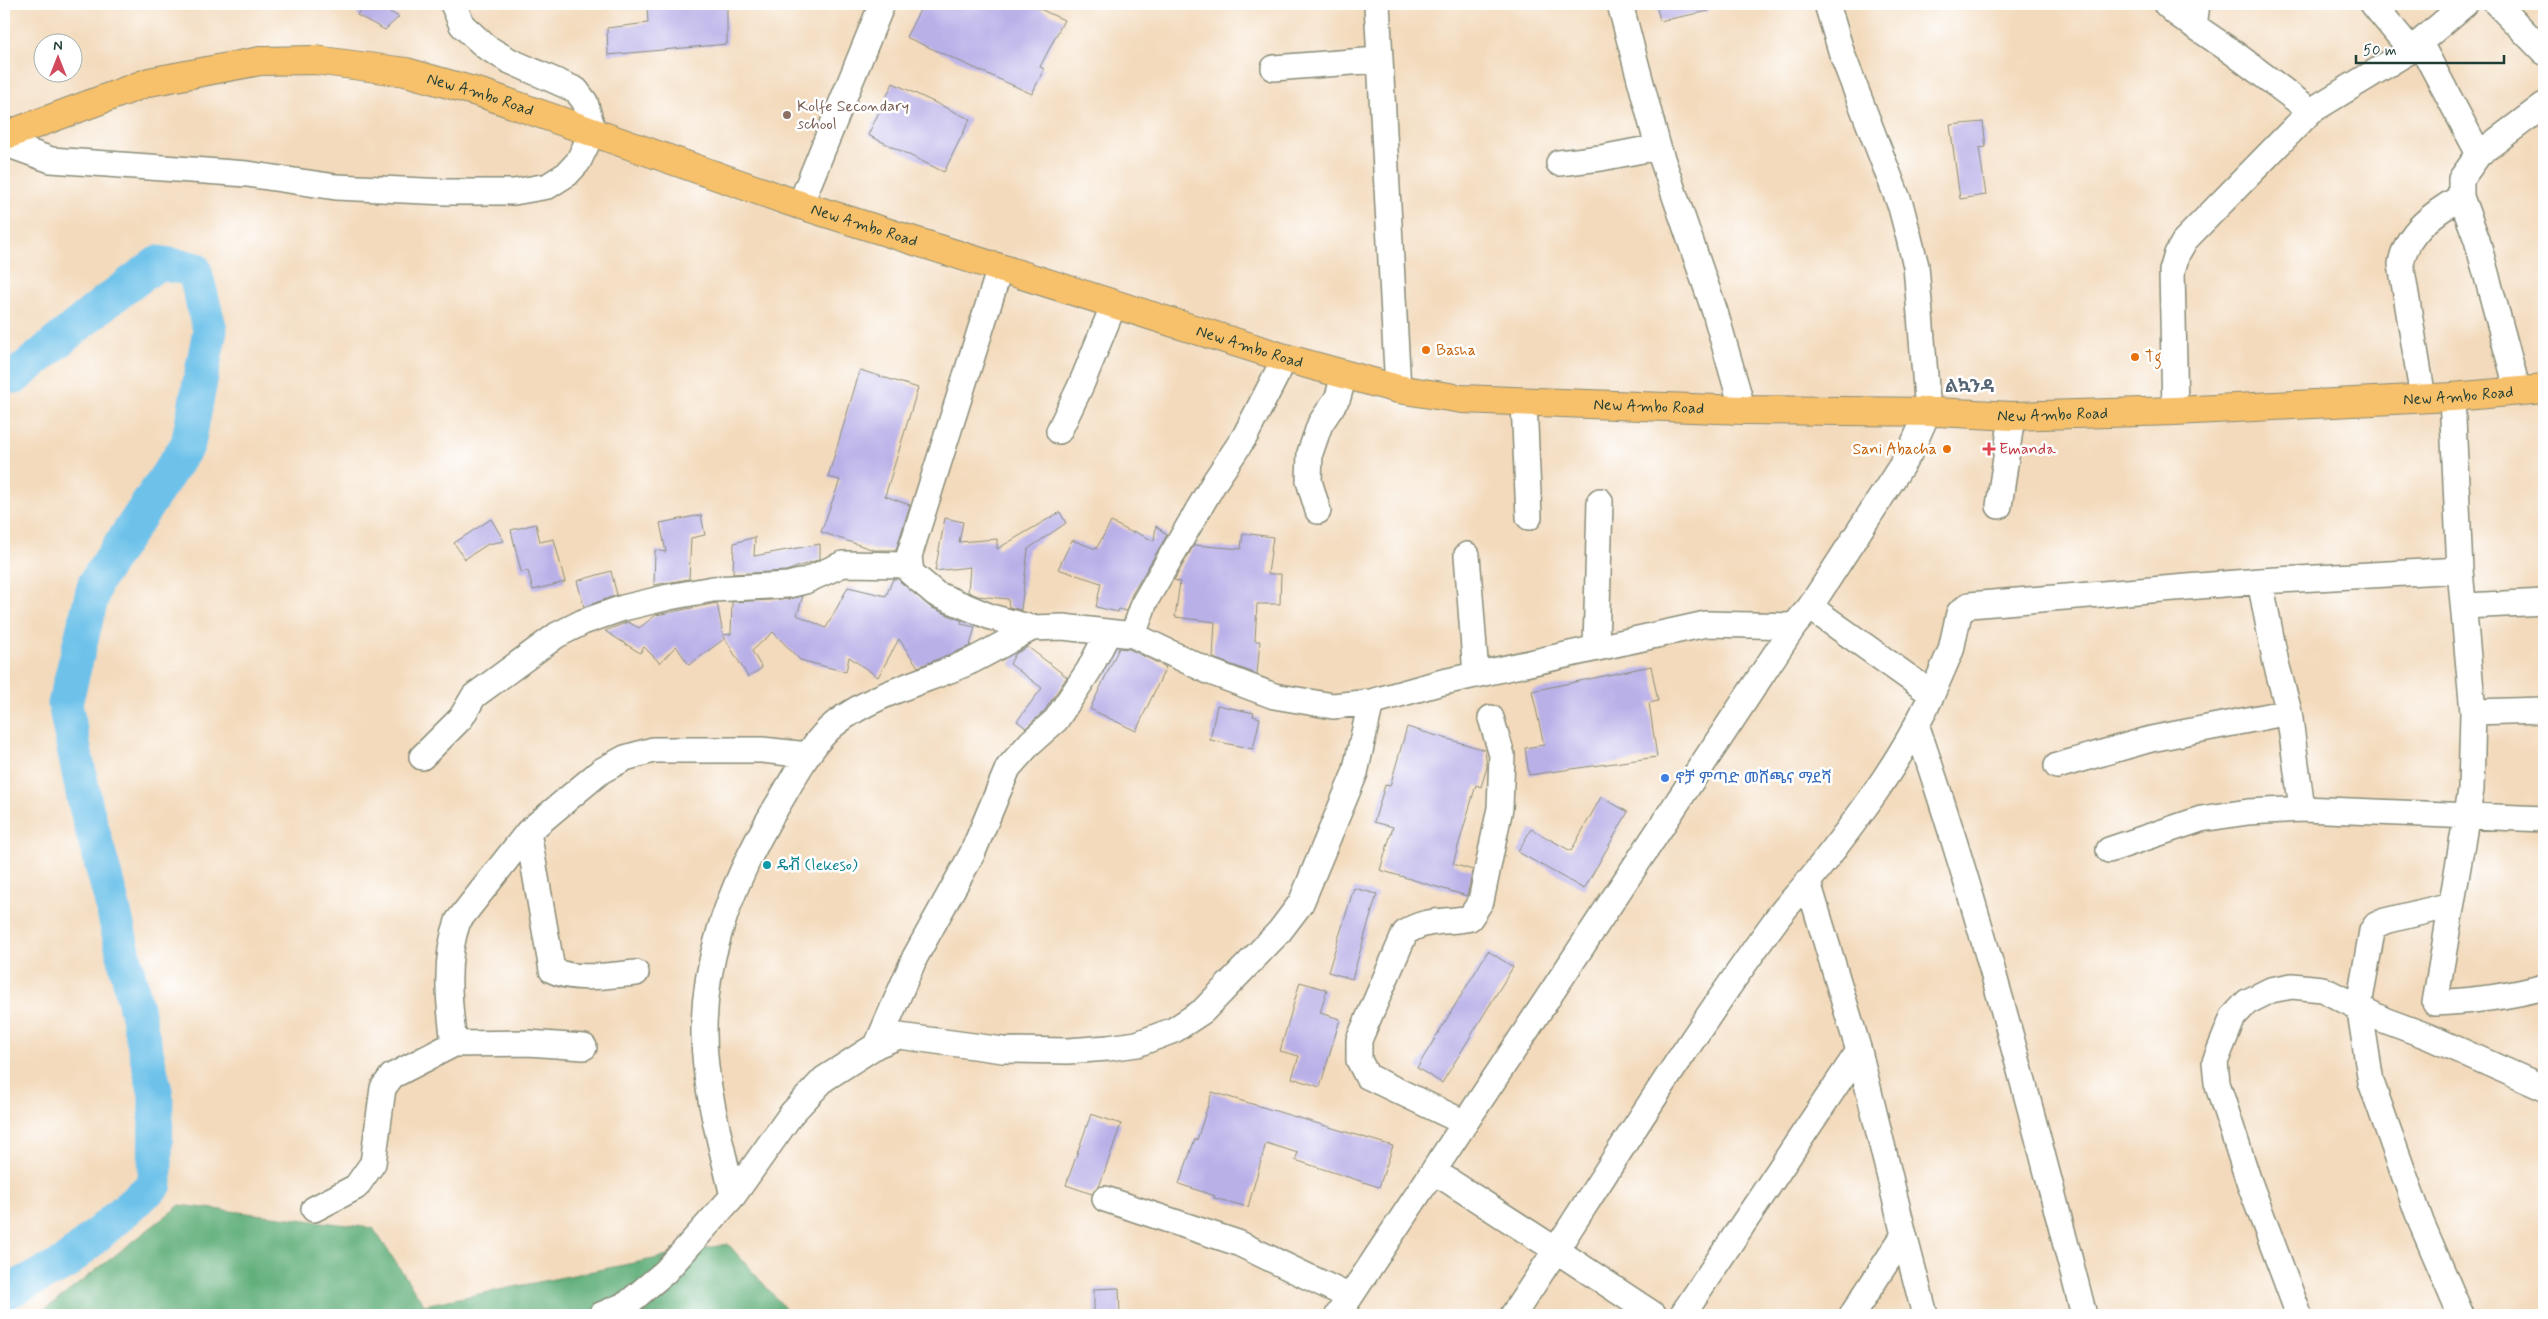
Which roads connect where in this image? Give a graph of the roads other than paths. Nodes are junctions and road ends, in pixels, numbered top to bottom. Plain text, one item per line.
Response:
1 (453, 4) edge
2 (882, 4) edge
3 (1377, 4) edge
4 (1620, 4) edge
5 (1828, 4) edge
6 (2166, 4) edge
7 (2373, 4) edge
8 (2465, 4) edge
9 (2497, 4) edge
10 (2195, 15) edge
11 (2416, 47) junction
12 (2544, 52) edge
13 (1378, 60) junction
14 (1274, 68) dead end
15 (2544, 105) edge
16 (2311, 111) junction
17 (593, 131) junction
18 (4, 136) edge
19 (4, 143) edge
20 (1658, 148) junction
21 (2479, 154) junction
22 (1558, 163) dead end
23 (2461, 197) junction
24 (800, 205) junction
25 (1000, 268) junction
26 (1114, 304) junction
27 (1285, 358) junction
28 (1344, 375) junction
29 (1398, 388) junction
30 (2531, 390) edge
31 (2452, 397) junction
32 (2423, 398) junction
33 (1524, 402) junction
34 (1743, 410) junction
35 (2175, 411) junction
36 (1928, 412) junction
37 (2012, 416) junction
38 (1059, 431) dead end
39 (1600, 501) dead end
40 (1999, 506) dead end
41 (1318, 511) dead end
42 (1529, 517) dead end
43 (1467, 555) dead end
44 (909, 565) junction
45 (2460, 570) junction
46 (2260, 581) junction
47 (2544, 602) edge
48 (2465, 606) junction
49 (1802, 617) junction
50 (1032, 628) junction
51 (1108, 632) junction
52 (1133, 636) junction
53 (1596, 647) junction
54 (1476, 675) junction
55 (1932, 694) junction
56 (1371, 702) junction
57 (2544, 710) edge
58 (2289, 712) junction
59 (2473, 712) junction
60 (1491, 718) dead end
61 (1917, 728) junction
62 (808, 755) junction
63 (422, 757) dead end
64 (2057, 766) dead end
65 (2302, 809) junction
66 (2466, 815) junction
67 (2544, 819) edge
68 (528, 832) junction
69 (2108, 850) dead end
70 (1808, 882) junction
71 (2451, 905) junction
72 (636, 974) dead end
73 (2544, 987) edge
74 (2435, 1003) junction
75 (2358, 1005) junction
76 (2427, 1036) junction
77 (454, 1044) junction
78 (877, 1045) junction
79 (584, 1047) dead end
80 (1860, 1051) junction
81 (2544, 1088) edge
82 (1465, 1123) junction
83 (1435, 1172) junction
84 (733, 1196) junction
85 (1105, 1198) dead end
86 (314, 1209) dead end
87 (1904, 1235) junction
88 (1556, 1250) junction
89 (1344, 1306) edge
90 (601, 1315) edge
91 (1513, 1315) edge
92 (1654, 1315) edge
93 (1682, 1315) edge
94 (1852, 1315) edge
95 (1925, 1315) edge
96 (2084, 1315) edge
97 (2299, 1315) edge
98 (2461, 1315) edge

1 - 17 street
2 - 24 street
3 - 13 street
4 - 20 street
5 - 36 street
6 - 10 street
7 - 11 street
8 - 11 street
9 - 12 street
10 - 16 street
11 - 16 street
11 - 21 street
13 - 14 street
13 - 29 street
15 - 21 street
16 - 35 street
17 - 18 main road, New Ambo Road
17 - 19 street
17 - 24 main road, New Ambo Road
20 - 22 street
20 - 34 street
21 - 23 street
23 - 30 street
23 - 32 street
24 - 25 main road, New Ambo Road
25 - 26 main road, New Ambo Road
25 - 44 street
26 - 27 main road, New Ambo Road
26 - 38 street
27 - 28 main road, New Ambo Road
27 - 52 street
28 - 29 main road, New Ambo Road
28 - 41 street
29 - 33 main road, New Ambo Road
30 - 31 main road, New Ambo Road
31 - 32 main road, New Ambo Road
31 - 45 street
32 - 35 main road, New Ambo Road
33 - 34 main road, New Ambo Road
33 - 42 street
34 - 36 main road, New Ambo Road
35 - 37 main road, New Ambo Road
36 - 37 main road, New Ambo Road
36 - 49 street
37 - 40 street
39 - 53 street
43 - 54 street
44 - 50 street
44 - 63 street
45 - 46 street
45 - 48 street
46 - 55 street
46 - 58 street
47 - 48 street
48 - 59 street
49 - 53 street
49 - 55 street
49 - 82 street
50 - 51 street
50 - 62 street
51 - 52 street
51 - 78 street
52 - 56 street
53 - 54 street
54 - 56 street
55 - 61 street
56 - 78 street
57 - 59 street
58 - 64 street
58 - 65 street
59 - 66 street
60 - 82 street
61 - 70 street
61 - 96 street
62 - 68 street
62 - 84 street
65 - 66 street
65 - 69 street
66 - 67 street
66 - 71 street
68 - 72 street
68 - 77 street
70 - 80 street
70 - 88 street
71 - 74 street
71 - 75 street
73 - 74 street
74 - 76 street
75 - 76 street
75 - 97 street
75 - 98 street
76 - 81 street
77 - 79 street
77 - 86 street
78 - 84 street
80 - 87 street
80 - 93 street
82 - 83 street
83 - 88 street
83 - 89 street
84 - 90 street
85 - 89 street
87 - 94 street
87 - 95 street
88 - 91 street
88 - 92 street

